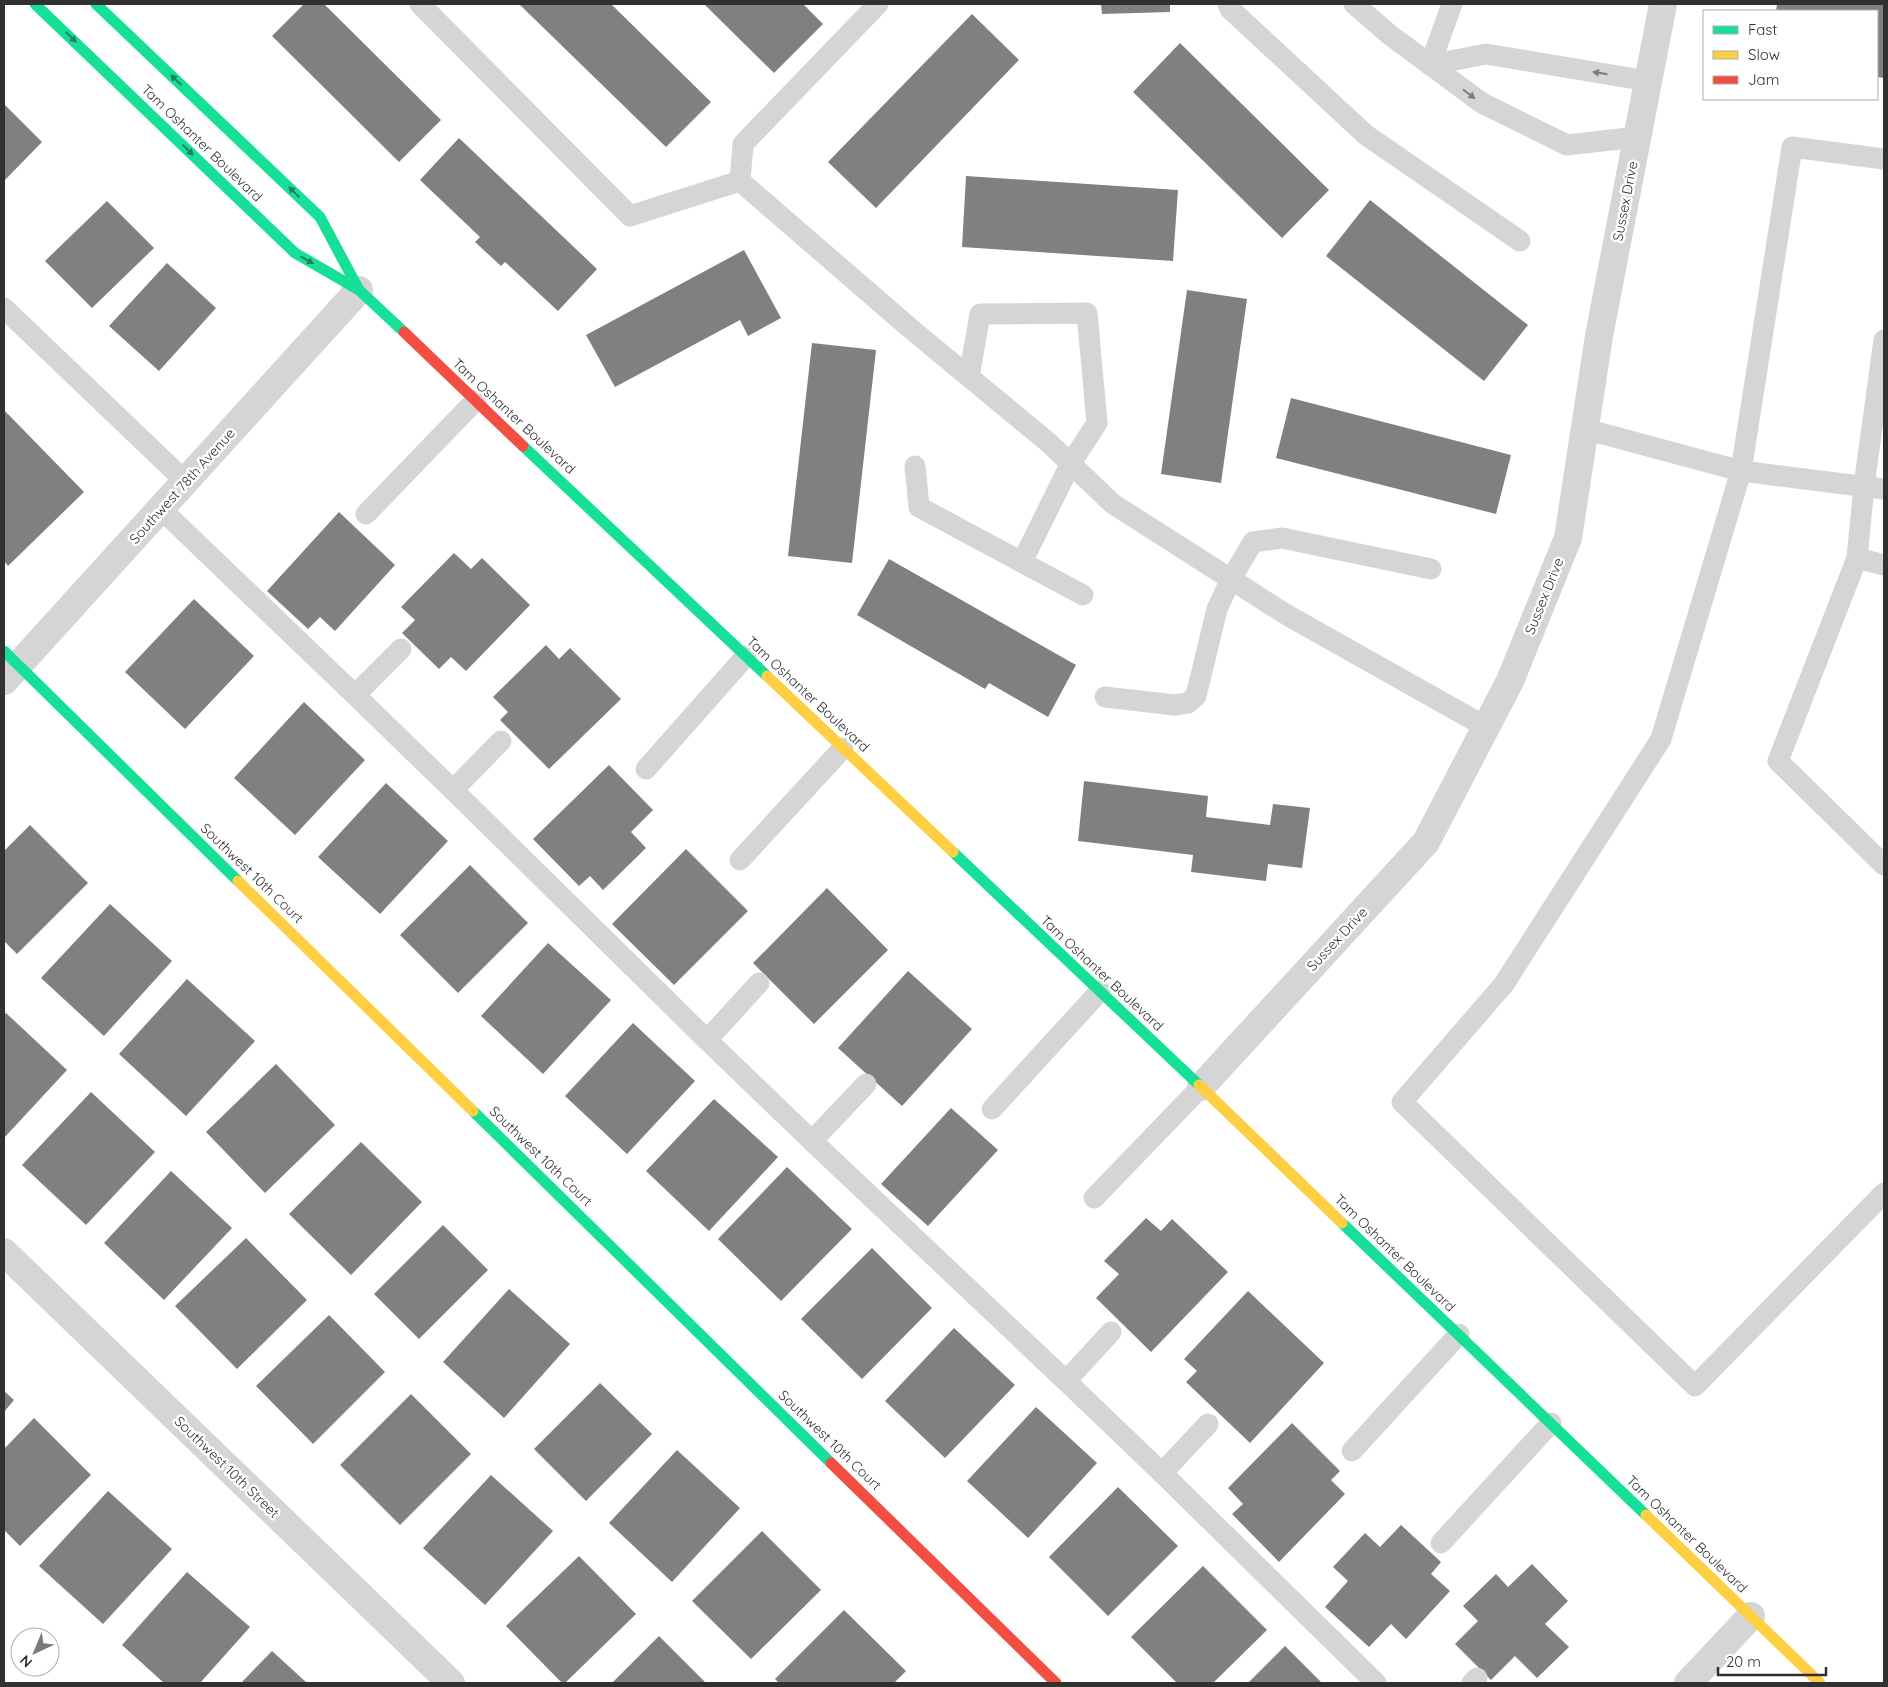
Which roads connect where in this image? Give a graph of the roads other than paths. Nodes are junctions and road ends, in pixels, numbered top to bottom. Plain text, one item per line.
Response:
1 (35, 4) edge
2 (96, 4) edge
3 (420, 4) edge
4 (878, 4) edge
5 (1228, 4) edge
6 (1354, 4) edge
7 (1452, 4) edge
8 (1663, 4) edge
9 (1430, 65) junction
10 (1648, 81) junction
11 (1637, 137) junction
12 (1884, 159) edge
13 (740, 181) junction
14 (1520, 241) dead end
15 (359, 290) junction
16 (4, 308) edge
17 (1884, 340) edge
18 (969, 377) junction
19 (1881, 387) edge
20 (476, 400) junction
21 (1585, 429) junction
22 (1071, 463) junction
23 (915, 466) dead end
24 (1741, 471) junction
25 (186, 482) junction
26 (1874, 487) edge
27 (161, 509) junction
28 (366, 514) dead end
29 (1857, 558) junction
30 (1022, 562) junction
31 (1884, 565) edge
32 (1431, 569) dead end
33 (1231, 579) junction
34 (1083, 596) dead end
35 (401, 649) dead end
36 (746, 656) junction
37 (9, 666) edge
38 (355, 695) junction
39 (1105, 697) dead end
40 (1486, 727) junction
41 (501, 741) dead end
42 (843, 748) junction
43 (646, 769) dead end
44 (453, 790) junction
45 (740, 860) dead end
46 (1884, 866) edge
47 (759, 983) dead end
48 (1100, 991) junction
49 (707, 1040) junction
50 (866, 1084) dead end
51 (1201, 1087) junction
52 (992, 1109) dead end
53 (812, 1141) junction
54 (1884, 1193) edge
55 (1094, 1198) dead end
56 (4, 1252) edge
57 (1111, 1332) dead end
58 (1459, 1334) junction
59 (1066, 1381) junction
60 (1551, 1423) junction
61 (1208, 1424) dead end
62 (1352, 1451) dead end
63 (1162, 1473) junction
64 (1441, 1543) dead end
65 (1751, 1616) junction
66 (450, 1683) edge
67 (1056, 1683) edge
68 (1376, 1683) edge
69 (1688, 1683) edge
70 (1820, 1683) edge

1 -> 15 street, Tam Oshanter Boulevard
15 -> 2 street, Tam Oshanter Boulevard
3 - 13 lane
4 - 13 lane
5 - 14 lane
6 - 9 lane
7 - 9 lane
8 - 10 street, Sussex Drive
10 -> 9 lane
9 -> 11 lane
10 - 11 street, Sussex Drive
11 - 21 street, Sussex Drive
12 - 24 lane
13 - 18 lane
15 - 20 street, Tam Oshanter Boulevard
15 - 25 street, Southwest 78th Avenue
16 - 25 lane
17 - 19 lane
18 - 22 lane
18 - 22 lane
19 - 26 lane
20 - 28 lane
20 - 36 street, Tam Oshanter Boulevard
21 - 24 lane
21 - 40 street, Sussex Drive
22 - 30 lane
22 - 33 lane
23 - 30 lane
24 - 26 lane
24 - 54 lane
25 - 27 street, Southwest 78th Avenue
26 - 29 lane
27 - 37 street, Southwest 78th Avenue
27 - 38 lane
29 - 31 lane
29 - 46 lane
30 - 34 lane
32 - 33 lane
33 - 39 lane
33 - 40 lane
35 - 38 lane
36 - 42 street, Tam Oshanter Boulevard
36 - 43 lane
37 - 67 street, Southwest 10th Court
38 - 44 lane
40 - 51 street, Sussex Drive
41 - 44 lane
42 - 45 lane
42 - 48 street, Tam Oshanter Boulevard
44 - 49 lane
47 - 49 lane
48 - 51 street, Tam Oshanter Boulevard
48 - 52 lane
49 - 53 lane
50 - 53 lane
51 - 55 lane
51 - 58 street, Tam Oshanter Boulevard
53 - 59 lane
56 - 66 street, Southwest 10th Street
57 - 59 lane
58 - 60 street, Tam Oshanter Boulevard
58 - 62 lane
59 - 63 lane
60 - 64 lane
60 - 65 street, Tam Oshanter Boulevard
61 - 63 lane
63 - 68 lane
65 - 69 street
65 - 70 street, Tam Oshanter Boulevard

